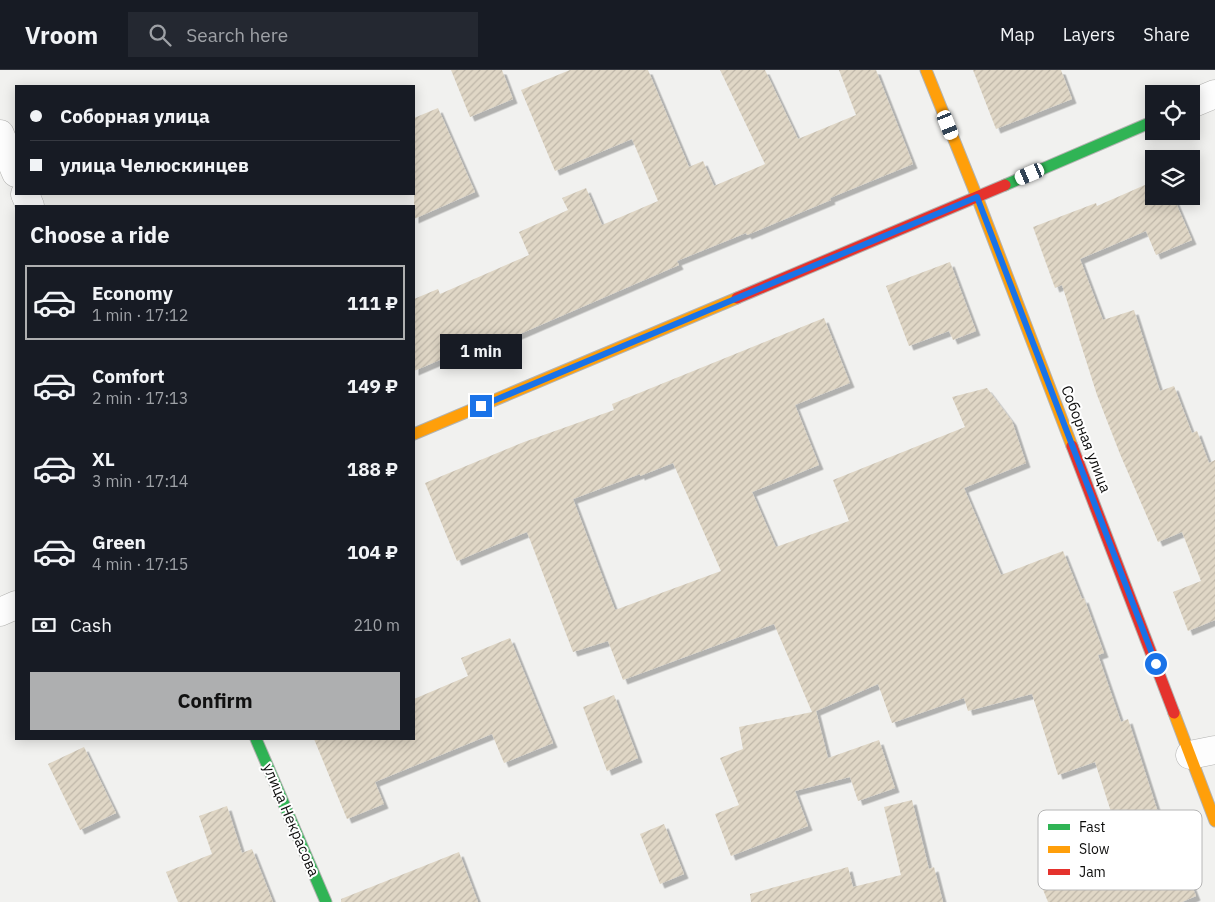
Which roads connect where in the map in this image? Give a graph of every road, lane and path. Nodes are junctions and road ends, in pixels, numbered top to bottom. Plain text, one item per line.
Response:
1 (926, 70) edge
2 (1215, 94) edge
3 (1200, 100) edge
4 (1145, 125) edge
5 (0, 134) edge
6 (15, 171) edge
7 (977, 197) junction
8 (415, 434) edge
9 (15, 605) edge
10 (0, 612) edge
11 (256, 740) edge
12 (1203, 752) edge
13 (1215, 821) edge
14 (326, 902) edge

1 - 7 street, Соборная улица
2 - 3 street
4 - 7 street
5 - 6 street
7 - 8 street
7 - 12 street, Соборная улица
9 - 10 street
11 - 14 street, улица Некрасова
12 - 13 street, Соборная улица

